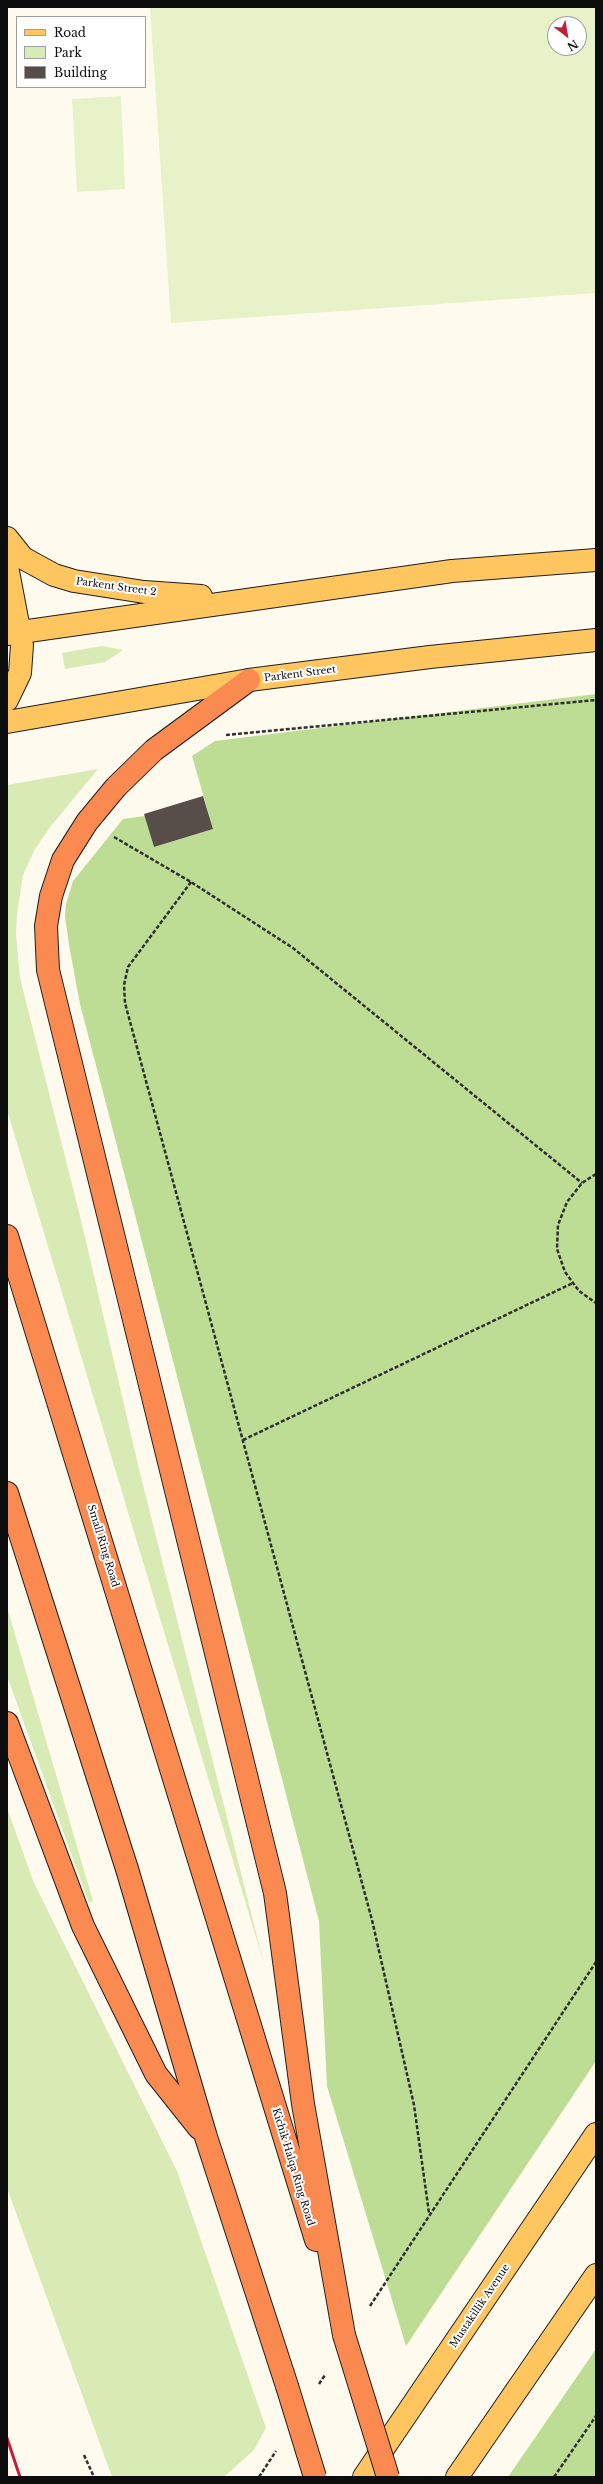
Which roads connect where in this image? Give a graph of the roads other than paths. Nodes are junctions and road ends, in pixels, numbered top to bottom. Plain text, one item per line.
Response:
1 (7, 538) edge
2 (596, 560) edge
3 (7, 566) edge
4 (240, 600) junction
5 (14, 633) edge
6 (596, 640) edge
7 (249, 680) junction
8 (7, 700) edge
9 (7, 722) edge
10 (7, 1236) edge
11 (7, 1493) edge
12 (7, 1724) edge
13 (596, 2134) edge
14 (206, 2136) junction
15 (596, 2275) edge
16 (344, 2335) junction
17 (316, 2477) edge
18 (364, 2477) edge
19 (388, 2477) edge
20 (457, 2477) edge

1 - 4 main road, Parkent Street 2
2 - 4 main road
3 - 5 main road
4 - 5 main road
5 - 8 main road
6 - 7 main road, Parkent Street
7 - 9 main road, Parkent Street
7 - 16 highway
10 - 16 highway, Kichik Halqa Ring Road
11 - 14 highway
12 - 14 highway
13 - 18 main road, Mustakillik Avenue
14 - 17 highway, bridge
15 - 20 main road
16 - 19 highway, Kichik Halqa Ring Road, bridge

